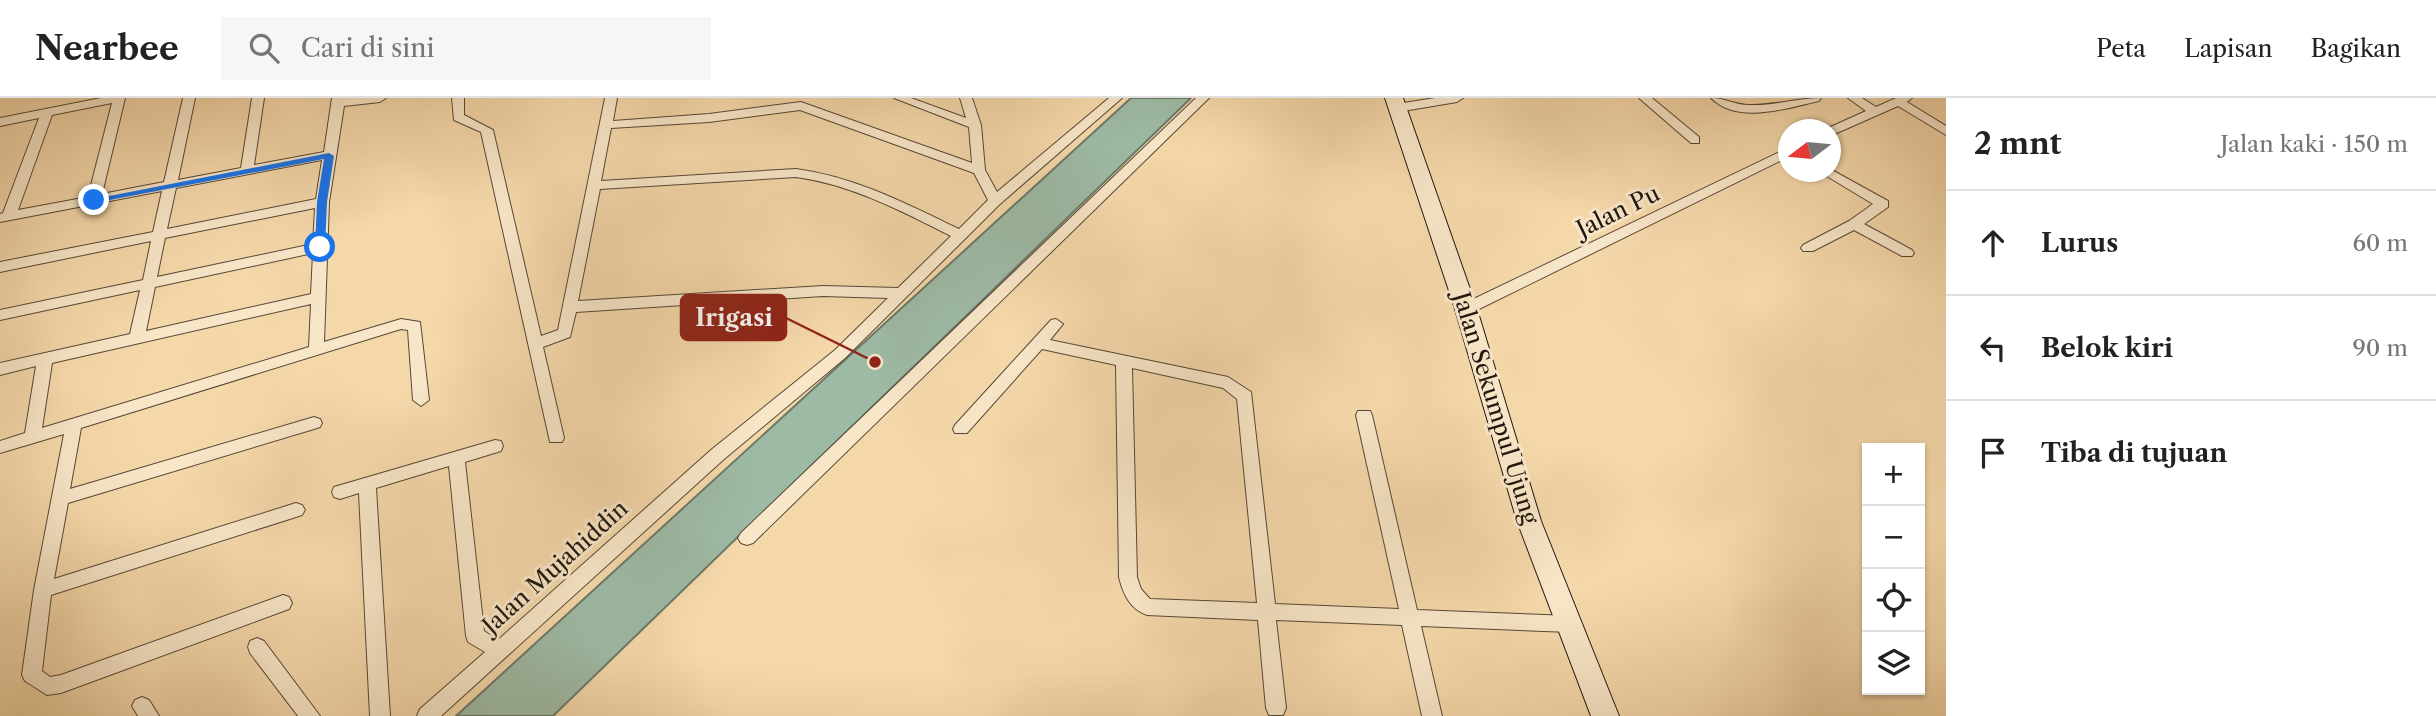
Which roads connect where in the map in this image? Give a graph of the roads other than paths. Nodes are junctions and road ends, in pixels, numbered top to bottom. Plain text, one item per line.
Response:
1 (119, 98) edge
2 (189, 98) edge
3 (258, 98) edge
4 (380, 98) edge
5 (458, 98) edge
6 (611, 98) edge
7 (900, 98) edge
8 (966, 98) edge
9 (1116, 98) edge
10 (1203, 98) edge
11 (1457, 98) edge
12 (1646, 98) edge
13 (1717, 98) edge
14 (1815, 98) edge
15 (1854, 98) edge
16 (338, 100) edge
17 (1902, 100) edge
18 (1777, 101) edge
19 (1396, 103) edge
20 (1875, 112) junction
21 (47, 113) junction
22 (0, 122) edge
23 (607, 125) junction
24 (975, 125) junction
25 (1841, 127) edge
26 (1946, 131) edge
27 (1695, 140) dead end
28 (329, 156) junction
29 (1778, 157) edge
30 (979, 170) junction
31 (247, 172) junction
32 (1841, 181) edge
33 (595, 185) junction
34 (169, 186) junction
35 (94, 200) junction
36 (995, 201) junction
37 (322, 202) junction
38 (5, 217) edge
39 (1854, 224) junction
40 (158, 234) junction
41 (960, 235) junction
42 (320, 247) junction
43 (1808, 248) dead end
44 (1907, 253) dead end
45 (0, 267) edge
46 (151, 282) junction
47 (901, 293) junction
48 (318, 297) junction
49 (569, 307) junction
50 (1466, 309) junction
51 (0, 315) edge
52 (1056, 324) dead end
53 (137, 338) junction
54 (1039, 343) junction
55 (535, 344) junction
56 (316, 350) junction
57 (45, 359) junction
58 (1124, 362) junction
59 (0, 369) edge
60 (421, 400) dead end
61 (1364, 415) dead end
62 (314, 423) dead end
63 (74, 425) junction
64 (961, 429) dead end
65 (32, 438) junction
66 (556, 438) dead end
67 (495, 446) dead end
68 (0, 447) edge
69 (456, 458) junction
70 (367, 484) junction
71 (340, 492) dead end
72 (59, 499) junction
73 (296, 510) dead end
74 (747, 538) dead end
75 (43, 590) junction
76 (283, 603) dead end
77 (1265, 610) junction
78 (1408, 618) junction
79 (1570, 624) junction
80 (257, 647) dead end
81 (499, 650) junction
82 (1276, 708) dead end
83 (310, 716) edge
84 (380, 716) edge
85 (427, 716) edge
86 (1432, 716) edge
87 (1605, 716) edge

1 - 21 street
1 - 35 street
2 - 34 street
3 - 31 street
4 - 16 street
5 - 55 street
6 - 23 street
7 - 24 street
8 - 24 street
9 - 36 street, Jalan Mujahiddin
10 - 74 street
11 - 19 street
12 - 27 street
13 - 18 street
14 - 18 street
15 - 20 street
16 - 28 street
17 - 20 street
17 - 26 street
19 - 50 main road, Jalan Sekumpul Ujung
20 - 25 street
21 - 22 street
21 - 38 street
23 - 30 street
23 - 33 street
24 - 30 street
28 - 31 street
28 - 37 street
29 - 50 street, Jalan Pu
30 - 36 street
31 - 34 street
32 - 39 street
33 - 41 street
33 - 49 street
34 - 35 street
34 - 40 street
35 - 38 street
36 - 41 street, Jalan Mujahiddin
37 - 40 street
37 - 42 street
39 - 43 street
39 - 44 street
40 - 45 street
40 - 46 street
41 - 47 street, Jalan Mujahiddin
42 - 46 street
42 - 48 street
46 - 51 street
46 - 53 street
47 - 49 street
47 - 81 street, Jalan Mujahiddin
48 - 53 street
48 - 56 street
49 - 55 street
50 - 79 main road, Jalan Sekumpul Ujung
52 - 54 street
53 - 57 street
54 - 58 street
54 - 64 street
55 - 66 street
56 - 60 street
56 - 63 street
57 - 59 street
57 - 65 street
58 - 77 street
58 - 77 street
61 - 78 street
62 - 72 street
63 - 65 street
63 - 72 street
65 - 68 street
67 - 69 street
69 - 70 street
69 - 81 street
70 - 71 street
70 - 84 street
72 - 75 street
73 - 75 street
75 - 76 street
77 - 78 street
77 - 82 street
78 - 79 street
78 - 86 street
79 - 87 main road, Jalan Sekumpul Ujung
80 - 83 street
81 - 85 street, Jalan Mujahiddin

